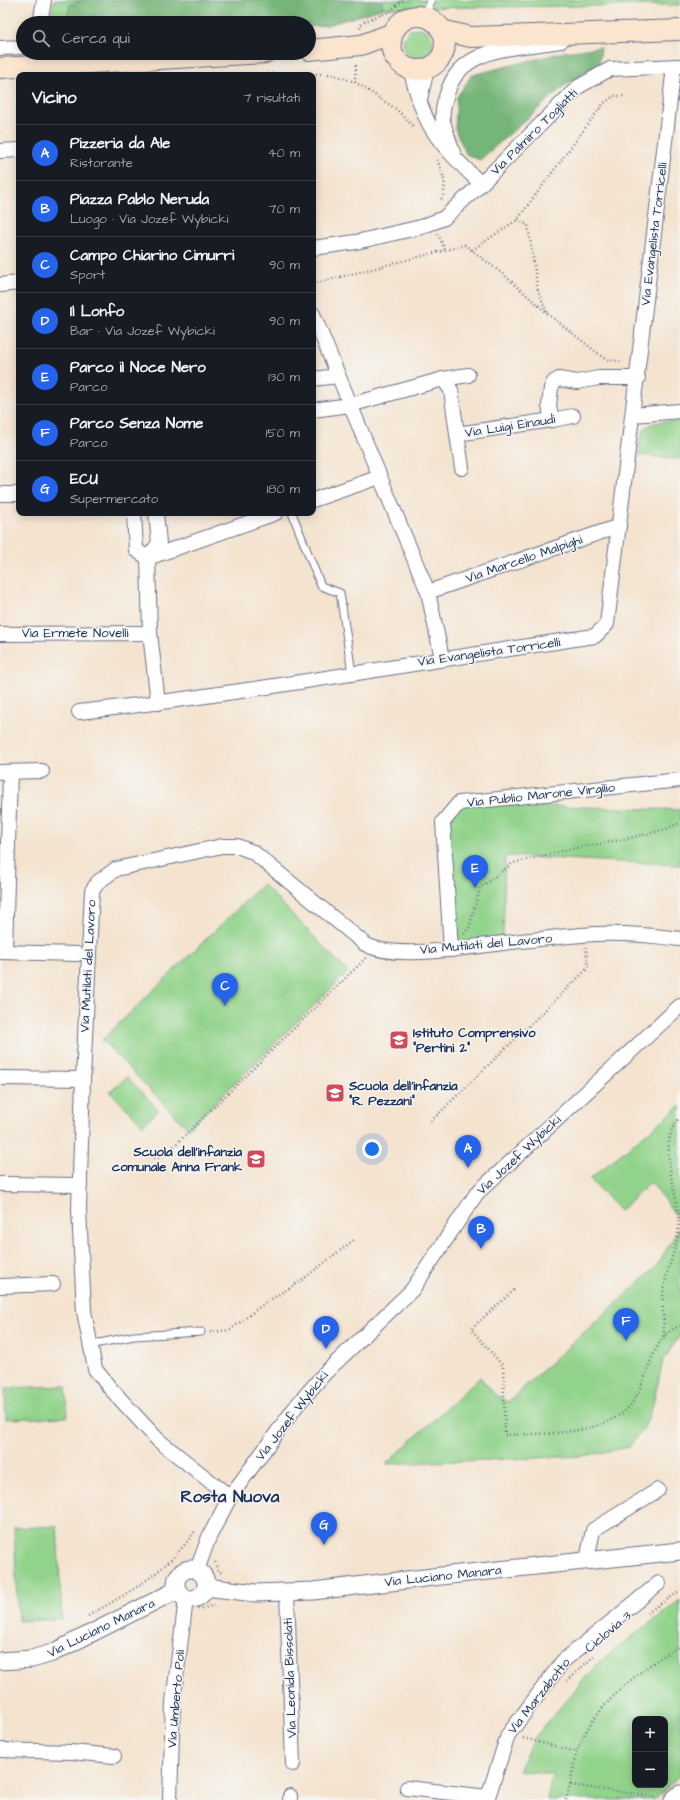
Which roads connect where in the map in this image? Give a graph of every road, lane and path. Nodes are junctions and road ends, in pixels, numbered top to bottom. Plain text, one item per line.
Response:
1 (44, 0) edge
2 (428, 9) edge
3 (41, 16) edge
4 (680, 30) edge
5 (393, 33) junction
6 (586, 33) junction
7 (442, 39) junction
8 (361, 45) junction
9 (16, 47) edge
10 (0, 48) edge
11 (316, 49) edge
12 (393, 55) junction
13 (141, 60) edge
14 (677, 66) edge
15 (0, 68) edge
16 (418, 69) junction
17 (316, 74) edge
18 (625, 96) dead end
19 (417, 130) dead end
20 (16, 150) edge
21 (0, 151) edge
22 (454, 156) junction
23 (436, 158) dead end
24 (481, 184) junction
25 (517, 220) junction
26 (434, 222) junction
27 (316, 248) edge
28 (444, 250) junction
29 (472, 250) junction
30 (16, 283) edge
31 (316, 283) edge
32 (0, 285) edge
33 (548, 314) junction
34 (316, 321) edge
35 (638, 371) junction
36 (468, 375) dead end
37 (338, 376) junction
38 (316, 379) edge
39 (443, 379) junction
40 (350, 405) junction
41 (316, 410) edge
42 (680, 411) edge
43 (633, 415) junction
44 (573, 416) dead end
45 (552, 420) junction
46 (457, 434) junction
47 (462, 468) dead end
48 (380, 477) junction
49 (0, 494) edge
50 (16, 494) edge
51 (316, 499) edge
52 (134, 516) edge
53 (156, 516) edge
54 (267, 516) edge
55 (293, 516) edge
56 (619, 526) junction
57 (148, 558) junction
58 (428, 592) junction
59 (150, 633) junction
60 (0, 634) edge
61 (442, 658) junction
62 (352, 673) junction
63 (158, 703) junction
64 (79, 712) dead end
65 (42, 771) dead end
66 (5, 772) edge
67 (680, 780) edge
68 (680, 823) edge
69 (4, 846) edge
70 (584, 935) junction
71 (680, 939) edge
72 (374, 949) junction
73 (450, 950) junction
74 (3, 952) edge
75 (77, 954) dead end
76 (680, 1006) edge
77 (0, 1078) edge
78 (83, 1079) junction
79 (680, 1118) edge
80 (428, 1124) dead end
81 (154, 1159) dead end
82 (0, 1184) edge
83 (80, 1185) junction
84 (355, 1238) dead end
85 (53, 1284) dead end
86 (0, 1286) edge
87 (514, 1290) dead end
88 (680, 1326) edge
89 (201, 1332) joint
90 (664, 1336) junction
91 (90, 1345) junction
92 (658, 1490) dead end
93 (230, 1497) junction
94 (196, 1530) dead end
95 (680, 1551) edge
96 (215, 1557) dead end
97 (587, 1560) junction
98 (197, 1570) junction
99 (227, 1577) dead end
100 (659, 1583) dead end
101 (206, 1587) junction
102 (680, 1590) edge
103 (287, 1592) junction
104 (181, 1595) junction
105 (642, 1616) dead end
106 (85, 1618) dead end
107 (680, 1646) edge
108 (596, 1654) dead end
109 (0, 1661) edge
110 (562, 1686) dead end
111 (527, 1732) dead end
112 (523, 1738) junction
113 (519, 1745) dead end
114 (0, 1750) edge
115 (577, 1752) junction
116 (114, 1756) dead end
117 (293, 1764) dead end
118 (571, 1785) junction
119 (407, 1788) dead end
120 (680, 1794) edge
121 (487, 1799) edge
122 (665, 1799) edge
123 (170, 1800) edge
124 (566, 1800) edge

1 - 3 street
2 - 5 main road
2 - 7 main road
4 - 6 main road
5 - 8 main road
5 - 12 main road
6 - 7 main road
6 - 22 street
7 - 16 main road
8 - 11 main road
8 - 12 main road
9 - 10 street
12 - 16 main road
13 - 15 main road
14 - 24 street, Via Palmiro Togliatti
14 - 35 street, Via Evangelista Torricelli
16 - 22 street
17 - 19 path
18 - 25 path
20 - 21 street
22 - 24 street
23 - 26 path
24 - 26 street, Via Palmiro Togliatti
25 - 29 path
25 - 33 path
26 - 27 street, Via Palmiro Togliatti
26 - 28 path
28 - 29 path
28 - 31 path
29 - 33 path
30 - 32 street
33 - 35 path
34 - 37 street
35 - 43 street, Via Evangelista Torricelli
35 - 45 street
36 - 39 street
37 - 38 street
37 - 40 street
39 - 40 street
39 - 46 street, Via Luigi Einaudi
40 - 41 street
40 - 48 street
42 - 43 street
43 - 56 street, Via Evangelista Torricelli
44 - 45 street, Via Luigi Einaudi
45 - 46 street, Via Luigi Einaudi
46 - 47 street
48 - 51 street
48 - 58 street
49 - 50 street
52 - 57 street
53 - 57 street
54 - 57 street
55 - 62 lane
56 - 58 street, Via Marcello Malpighi
56 - 61 street, Via Evangelista Torricelli
57 - 59 street
58 - 61 street
59 - 60 street, Via Ermete Novelli
59 - 63 street
61 - 62 street, Via Evangelista Torricelli
62 - 63 street, Via Evangelista Torricelli
63 - 64 street, Via Evangelista Torricelli
65 - 66 street
66 - 69 street
67 - 73 street, Via Publio Marone Virgilio
68 - 73 path
69 - 74 street
70 - 71 street, Via Mutilati del Lavoro
70 - 73 street, Via Mutilati del Lavoro
70 - 80 path
72 - 73 street, Via Mutilati del Lavoro
72 - 78 street, Via Mutilati del Lavoro
72 - 81 path
74 - 75 street
76 - 93 street, Via Jozef Wybicki
77 - 78 street
78 - 83 street, Via Mutilati del Lavoro
79 - 90 path
82 - 83 street
83 - 91 street, Via Mutilati del Lavoro
84 - 89 path
85 - 86 street
87 - 90 path
88 - 90 path
89 - 91 lane
91 - 93 street, Via Mutilati del Lavoro
92 - 97 street
93 - 98 street, Via Jozef Wybicki
94 - 106 path
95 - 97 street, Via Luciano Manara
96 - 99 path
97 - 103 street, Via Luciano Manara
98 - 101 street
98 - 104 street
100 - 121 street, Via Marzabotto
101 - 103 street, Via Luciano Manara
101 - 104 street
102 - 105 path, Ciclovia 3
103 - 117 street, Via Leonida Bissolati
104 - 109 street, Via Luciano Manara
104 - 123 street, Via Umberto Poli
107 - 115 path
108 - 110 path, Ciclovia 3
111 - 112 path
112 - 113 path
112 - 115 path
114 - 116 street
115 - 118 path
118 - 122 path
118 - 124 path
119 - 121 street
120 - 122 street

